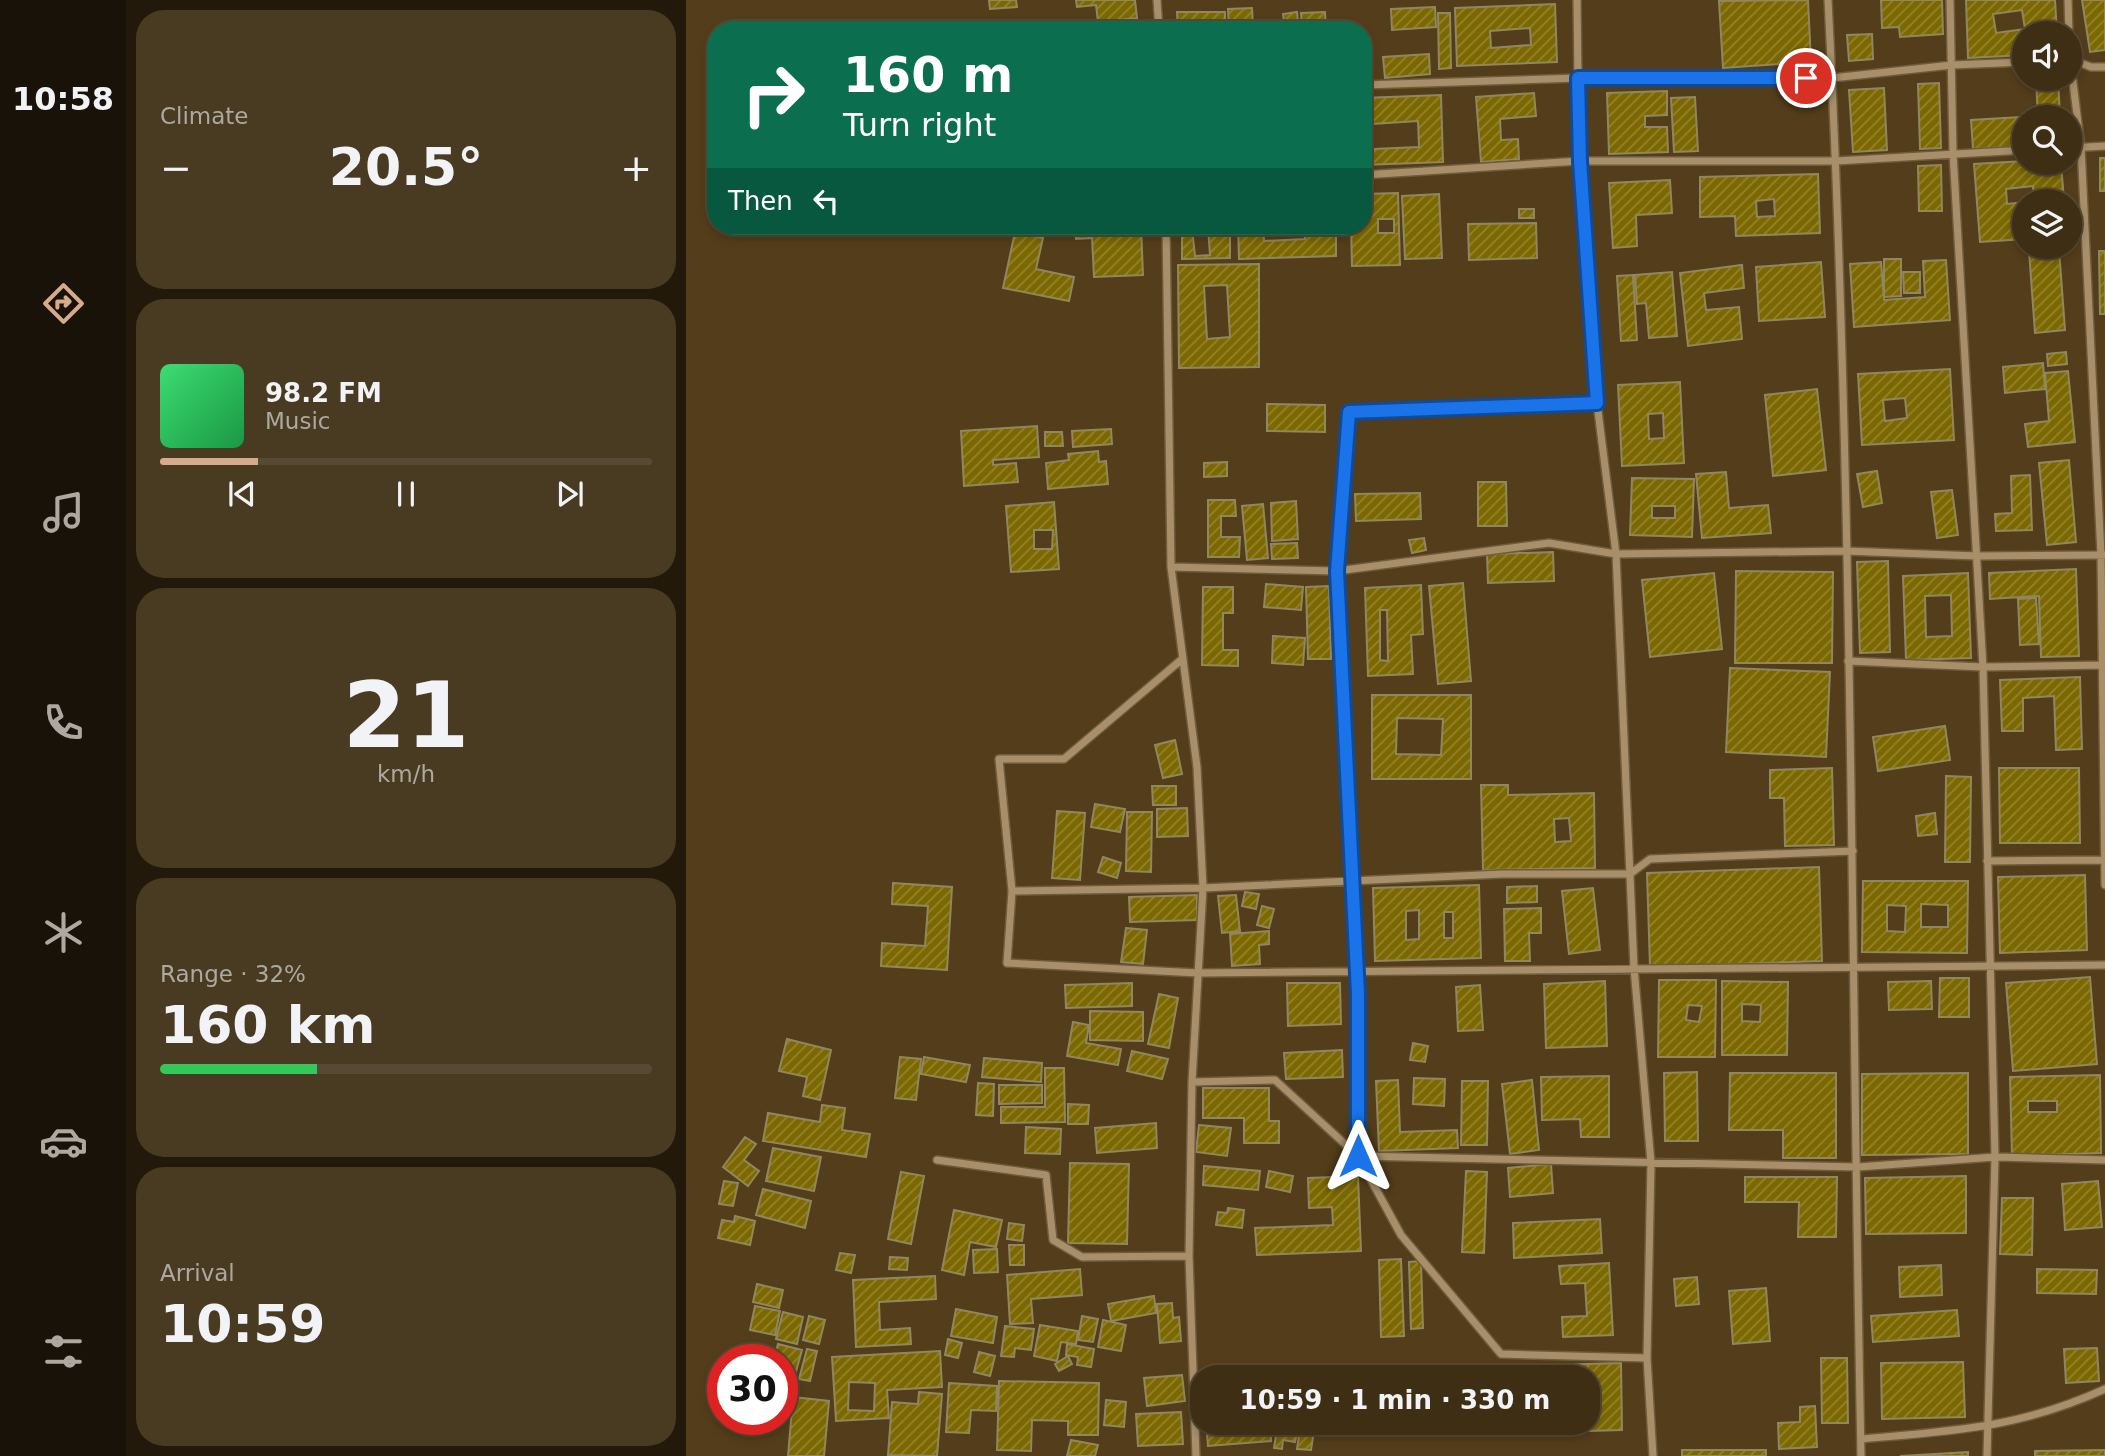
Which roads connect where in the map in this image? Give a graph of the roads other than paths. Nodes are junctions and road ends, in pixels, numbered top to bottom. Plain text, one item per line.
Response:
1 (1157, 0) edge
2 (1577, 0) edge
3 (1828, 0) edge
4 (1951, 0) edge
5 (2068, 0) edge
6 (1158, 21) edge
7 (2069, 21) edge
8 (2012, 63) edge
9 (2082, 64) edge
10 (1952, 65) junction
11 (2105, 67) edge
12 (1578, 78) junction
13 (1832, 78) junction
14 (1372, 85) edge
15 (2105, 146) edge
16 (2082, 147) edge
17 (2012, 151) edge
18 (1953, 153) junction
19 (1580, 161) junction
20 (1836, 161) junction
21 (2082, 166) edge
22 (1372, 174) edge
23 (1166, 235) edge
24 (1597, 403) junction
25 (1846, 551) junction
26 (1616, 554) junction
27 (2103, 555) edge
28 (1977, 556) junction
29 (1171, 567) junction
30 (1337, 571) junction
31 (1181, 660) junction
32 (1849, 661) junction
33 (2103, 665) edge
34 (1983, 667) junction
35 (1853, 852) junction
36 (2104, 860) edge
37 (1987, 861) junction
38 (1630, 874) junction
39 (1353, 880) junction
40 (2105, 885) edge
41 (1203, 888) junction
42 (1012, 891) junction
43 (2105, 965) edge
44 (1988, 967) junction
45 (1634, 968) junction
46 (1854, 968) junction
47 (1357, 971) junction
48 (1198, 973) junction
49 (1192, 1082) junction
50 (1358, 1156) junction
51 (1995, 1157) junction
52 (937, 1160) dead end
53 (2105, 1160) edge
54 (1651, 1164) junction
55 (1858, 1167) junction
56 (1189, 1256) junction
57 (1647, 1358) junction
58 (2105, 1389) edge
59 (1987, 1428) junction
60 (1861, 1439) junction
61 (1196, 1456) edge
62 (1653, 1456) edge
63 (1861, 1456) edge
64 (1987, 1456) edge

1 - 6 street
2 - 12 street
3 - 13 street
4 - 10 street
5 - 7 street
8 - 10 street
9 - 11 street
10 - 13 street
10 - 18 street
12 - 13 street
12 - 14 street
12 - 19 street
13 - 20 street
15 - 16 street
17 - 18 street
18 - 20 street
18 - 28 street
19 - 20 street
19 - 22 street
19 - 24 street
20 - 25 street
21 - 27 street
23 - 29 street
24 - 26 street
24 - 30 street
25 - 26 street
25 - 28 street
25 - 32 street
26 - 30 street
26 - 38 street
27 - 28 street
27 - 33 street
28 - 34 street
29 - 30 street
29 - 31 street
30 - 39 street
31 - 41 street
31 - 42 street
32 - 34 street
32 - 35 street
33 - 34 street
33 - 36 street
34 - 37 street
35 - 38 street
35 - 46 street
36 - 37 street
36 - 40 street
37 - 44 street
38 - 39 street
38 - 45 street
39 - 41 street
39 - 47 street
41 - 42 street
41 - 48 street
42 - 48 street
43 - 44 street
44 - 46 street
44 - 51 street
45 - 46 street
45 - 47 street
45 - 54 street
46 - 55 street
47 - 48 street
47 - 50 street
48 - 49 street
49 - 50 street
49 - 56 street
50 - 54 street
50 - 57 street
51 - 53 street
51 - 55 street
51 - 59 street
52 - 56 street
54 - 55 street
54 - 57 street
55 - 60 street
56 - 61 street
57 - 62 street
58 - 59 street
59 - 60 street
59 - 64 street
60 - 63 street

